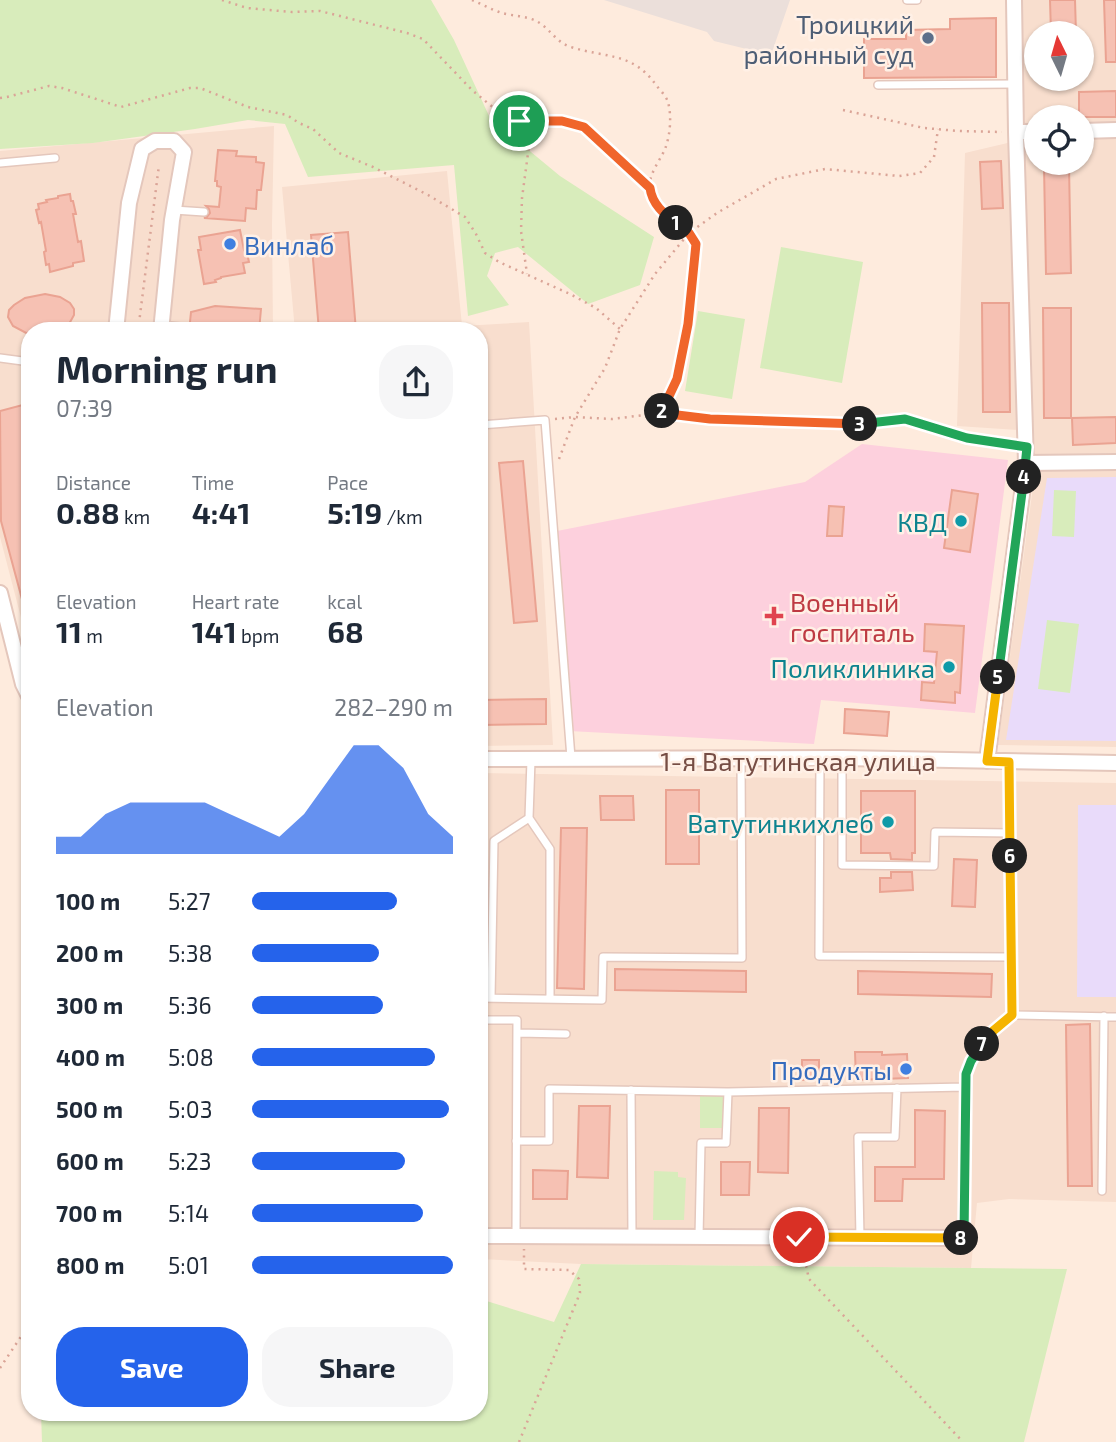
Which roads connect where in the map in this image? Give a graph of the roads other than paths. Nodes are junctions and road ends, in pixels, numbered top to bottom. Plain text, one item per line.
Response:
1 (906, 0) edge
2 (917, 0) edge
3 (1014, 0) edge
4 (1016, 84) junction
5 (878, 85) dead end
6 (1116, 130) edge
7 (1094, 131) edge
8 (1016, 132) junction
9 (1024, 132) edge
10 (55, 158) dead end
11 (0, 163) edge
12 (174, 210) junction
13 (204, 212) dead end
14 (117, 322) edge
15 (162, 322) edge
16 (0, 358) edge
17 (21, 361) edge
18 (488, 424) edge
19 (1116, 462) edge
20 (1026, 463) junction
21 (0, 593) edge
22 (21, 676) edge
23 (741, 758) junction
24 (820, 758) junction
25 (842, 758) junction
26 (488, 759) edge
27 (531, 759) junction
28 (571, 759) junction
29 (987, 761) junction
30 (1009, 762) junction
31 (1116, 763) edge
32 (529, 818) junction
33 (1010, 833) junction
34 (1011, 957) junction
35 (491, 998) joint
36 (550, 998) junction
37 (1012, 1015) junction
38 (1104, 1016) junction
39 (1116, 1017) edge
40 (488, 1020) edge
41 (517, 1033) junction
42 (566, 1034) dead end
43 (965, 1087) junction
44 (897, 1088) junction
45 (631, 1090) junction
46 (728, 1092) junction
47 (516, 1141) junction
48 (1102, 1191) dead end
49 (488, 1236) edge
50 (519, 1236) junction
51 (632, 1237) junction
52 (699, 1237) junction
53 (860, 1238) junction
54 (964, 1238) joint

1 - 2 lane
3 - 4 street
4 - 5 lane
4 - 8 street
6 - 7 street
8 - 9 street
8 - 20 street
10 - 11 lane
12 - 13 lane
12 - 14 street
12 - 15 street
16 - 17 lane
18 - 28 lane
19 - 20 street
20 - 29 street
21 - 22 street
23 - 24 street, 1-я Ватутинская улица
23 - 28 street, 1-я Ватутинская улица
23 - 36 lane
24 - 25 street, 1-я Ватутинская улица
24 - 34 lane
25 - 29 street, 1-я Ватутинская улица
25 - 33 lane
26 - 27 street, 1-я Ватутинская улица
27 - 28 street, 1-я Ватутинская улица
27 - 32 lane
29 - 30 street, 1-я Ватутинская улица
30 - 31 street, 1-я Ватутинская улица
30 - 33 lane
32 - 35 lane
32 - 36 lane
33 - 34 lane
34 - 37 lane
35 - 36 lane
37 - 38 lane
37 - 43 lane
38 - 39 lane
38 - 48 lane
40 - 41 lane
41 - 42 lane
41 - 47 lane
43 - 44 lane
43 - 54 lane
44 - 46 lane
44 - 53 lane
45 - 46 lane
45 - 47 lane
45 - 51 lane
46 - 52 lane
47 - 50 lane
49 - 50 street
50 - 51 street
51 - 52 street
52 - 53 street
53 - 54 street

